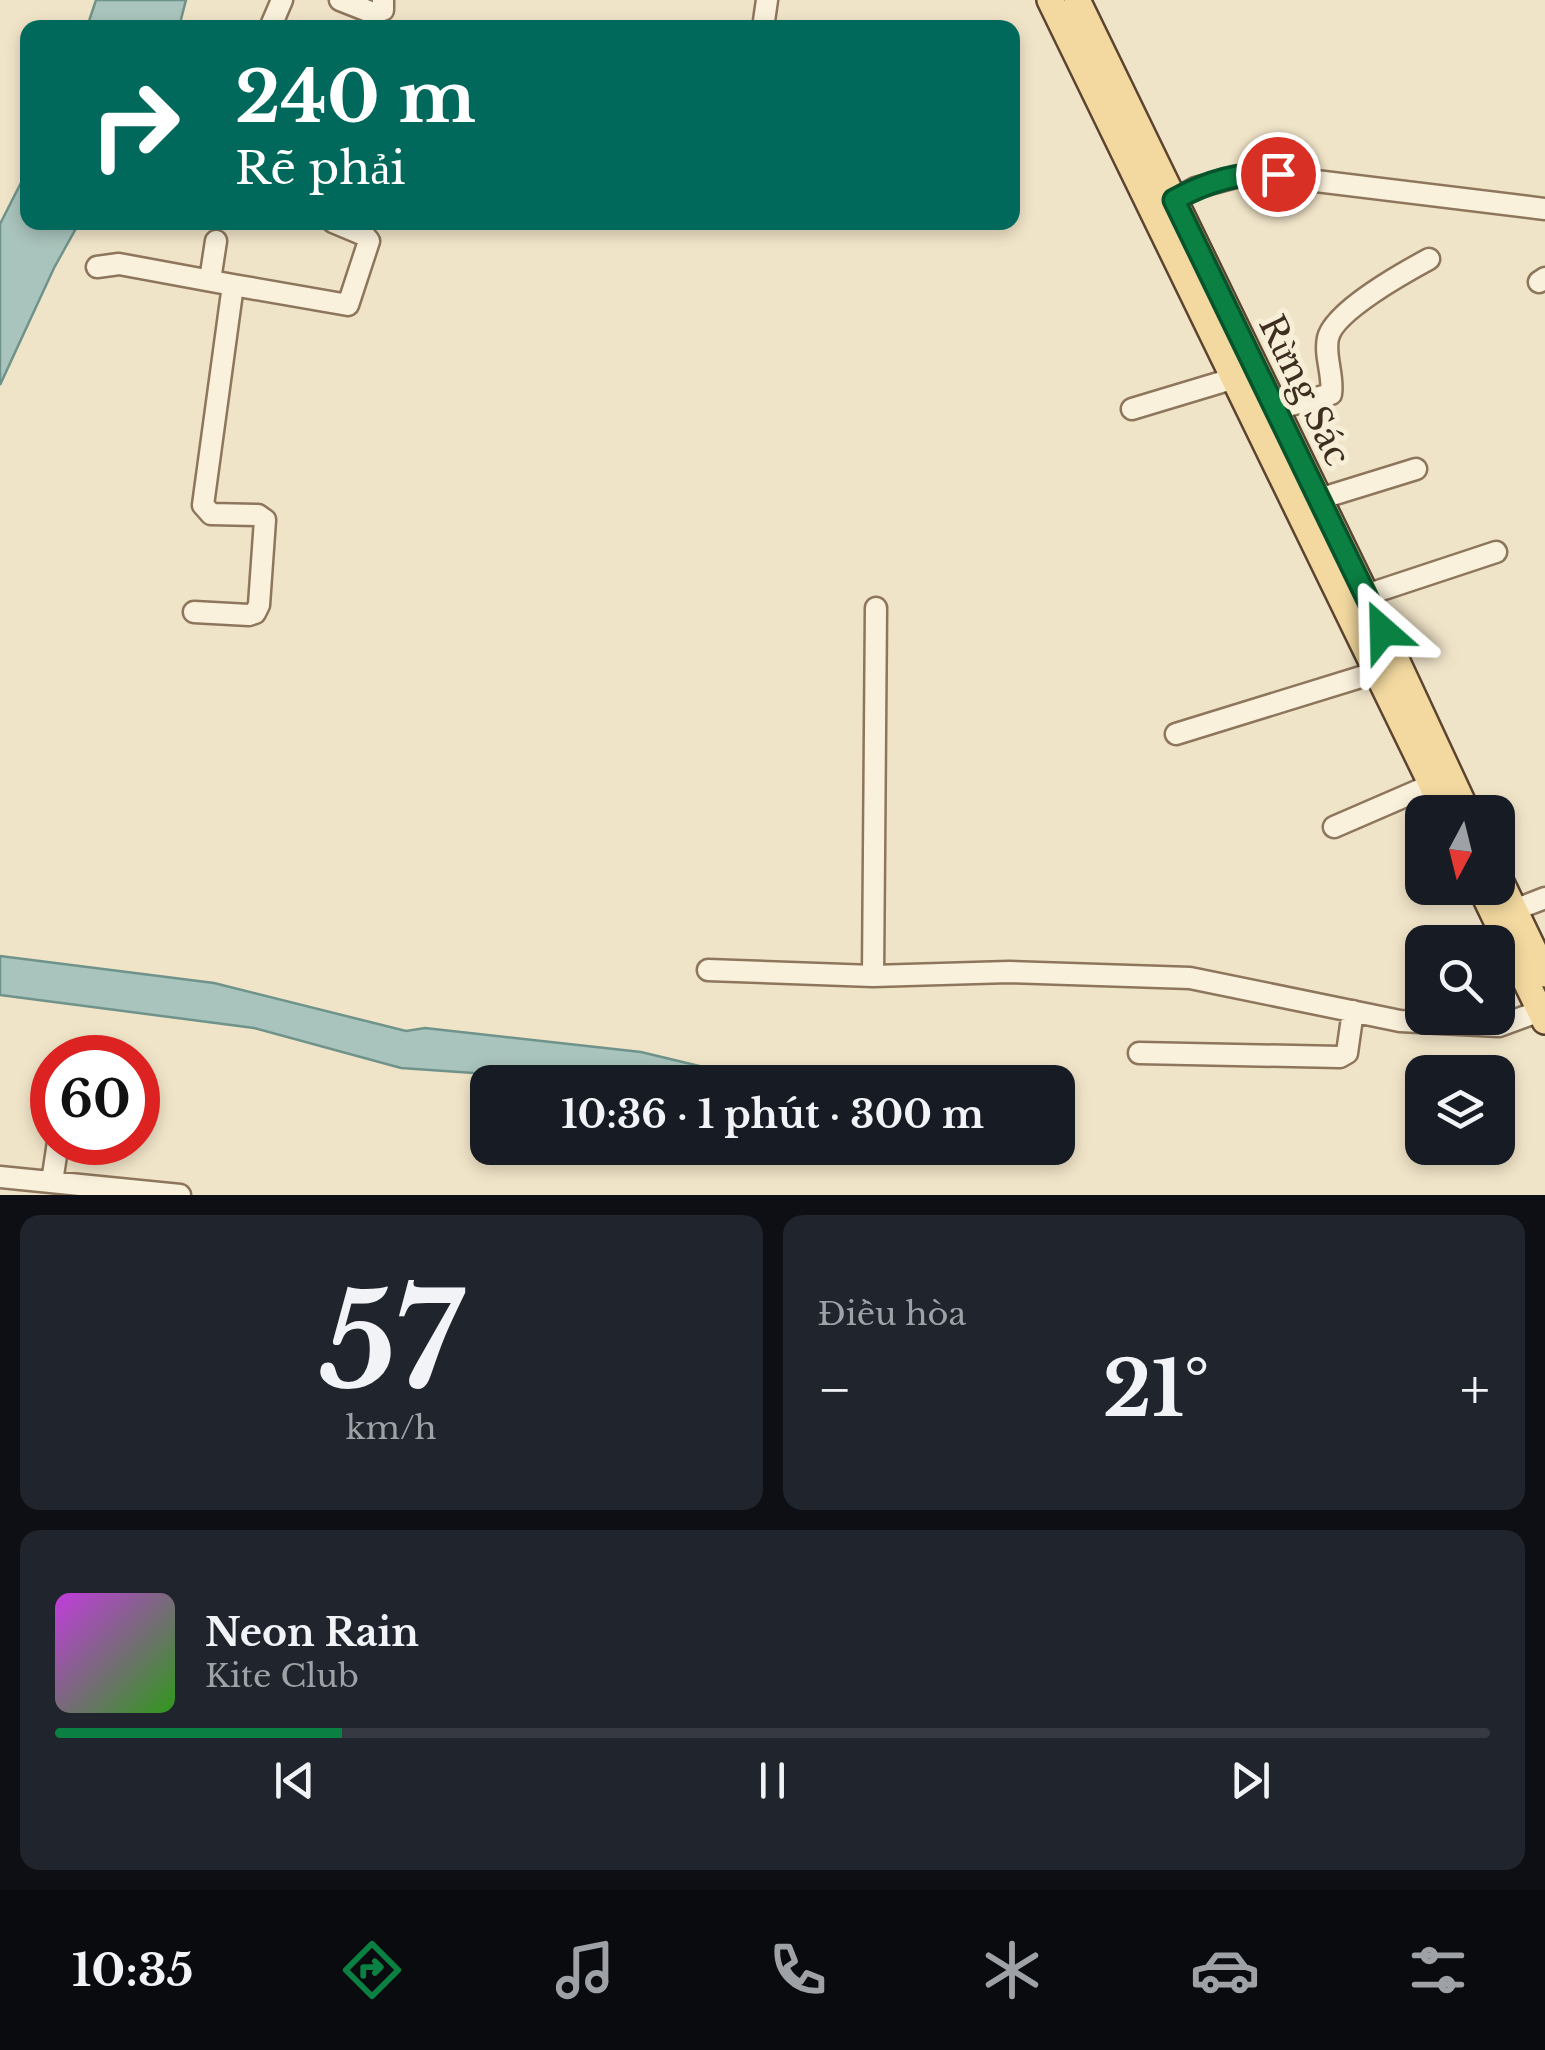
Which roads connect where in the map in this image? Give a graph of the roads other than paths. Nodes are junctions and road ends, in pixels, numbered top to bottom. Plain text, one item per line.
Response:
1 (340, 0) edge
2 (383, 0) edge
3 (1050, 0) edge
4 (1077, 0) edge
5 (1174, 200) junction
6 (1545, 209) edge
7 (352, 230) edge
8 (216, 241) dead end
9 (1429, 259) dead end
10 (97, 267) dead end
11 (210, 280) junction
12 (233, 284) junction
13 (1235, 378) junction
14 (1132, 409) dead end
15 (1276, 409) junction
16 (1416, 469) dead end
17 (1319, 499) junction
18 (1496, 552) dead end
19 (1366, 595) junction
20 (876, 608) dead end
21 (194, 612) dead end
22 (1377, 672) junction
23 (1176, 734) dead end
24 (1431, 785) junction
25 (1436, 795) edge
26 (1459, 795) edge
27 (1334, 827) dead end
28 (1545, 898) edge
29 (1489, 905) edge
30 (1512, 905) edge
31 (1514, 910) junction
32 (708, 970) dead end
33 (1545, 974) edge
34 (873, 976) junction
35 (1353, 1012) junction
36 (1543, 1016) edge
37 (1138, 1053) dead end
38 (55, 1165) edge
39 (0, 1176) edge
40 (52, 1182) junction
41 (180, 1195) edge

1 - 2 street
3 - 13 main road, Rừng Sác
4 - 5 main road, Rừng Sác
5 - 6 street
5 - 15 main road, Rừng Sác
7 - 12 street
8 - 11 street
9 - 15 street
10 - 11 street
11 - 12 street
12 - 21 street
13 - 14 street
13 - 22 main road, Rừng Sác
15 - 17 main road, Rừng Sác
16 - 17 street
17 - 19 main road, Rừng Sác
18 - 19 street
19 - 26 main road, Rừng Sác
20 - 34 street
22 - 23 street
22 - 24 main road, Rừng Sác
24 - 25 main road, Rừng Sác
24 - 27 street
28 - 31 street
29 - 36 main road
30 - 31 main road
31 - 33 main road
32 - 34 street
34 - 35 street
35 - 36 street
35 - 37 street
38 - 40 street
39 - 40 street
40 - 41 street

